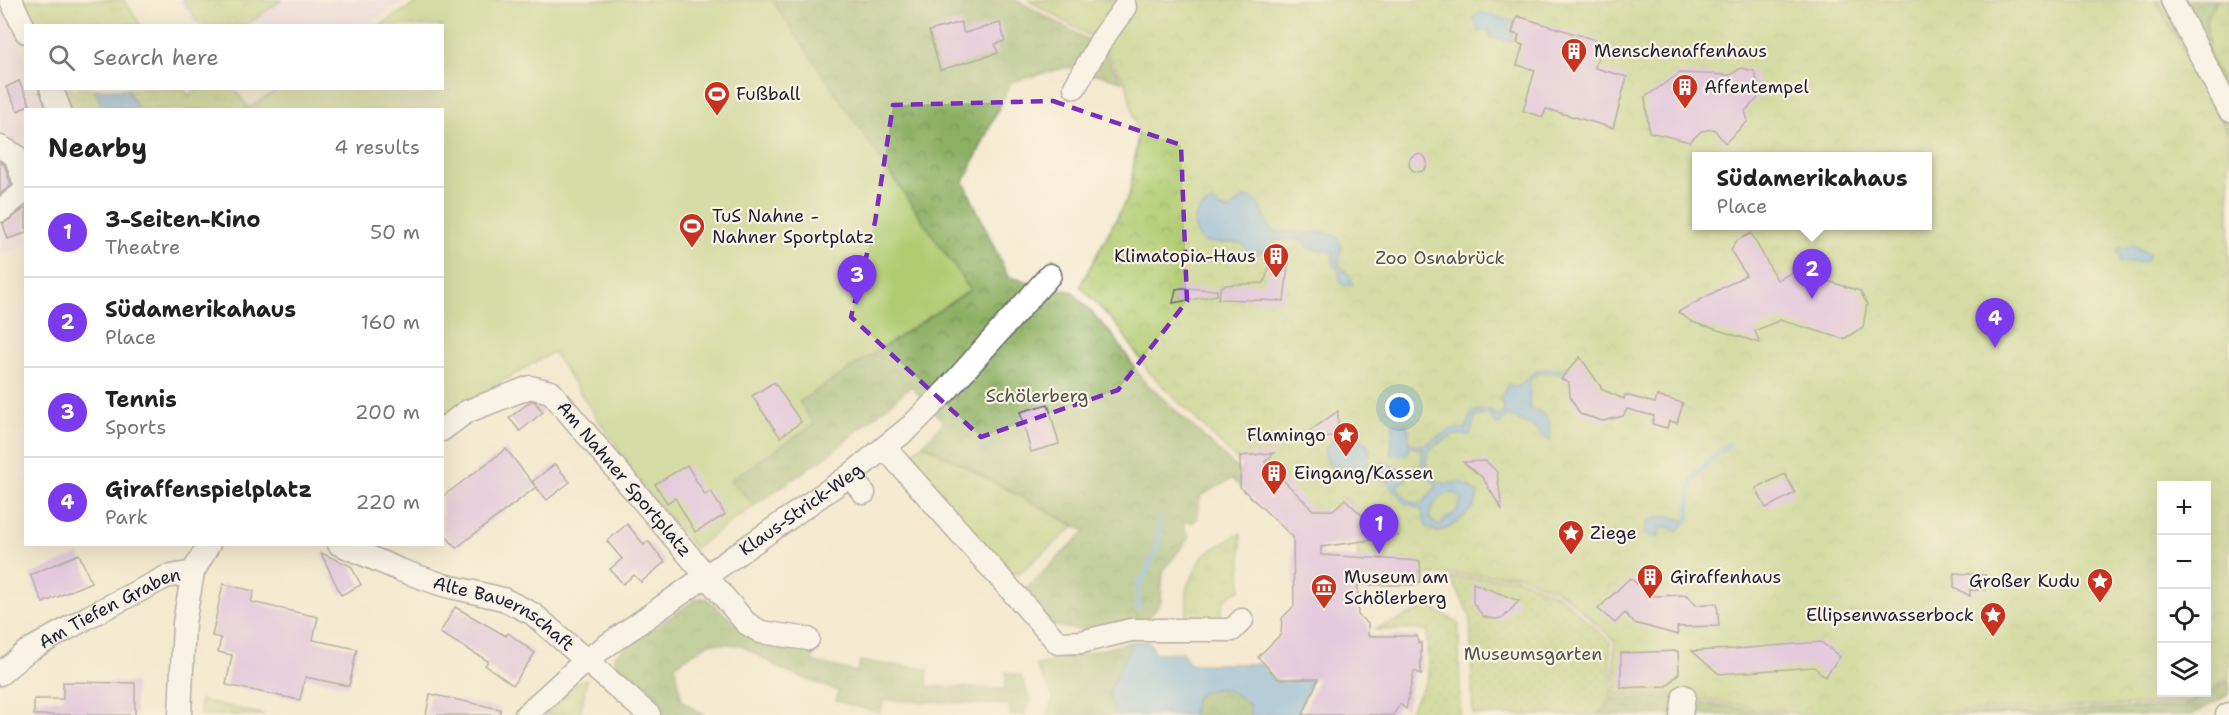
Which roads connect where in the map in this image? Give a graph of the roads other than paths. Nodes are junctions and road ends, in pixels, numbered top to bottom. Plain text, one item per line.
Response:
1 (11, 0) edge
2 (2172, 0) edge
3 (1125, 7) dead end
4 (24, 28) edge
5 (1076, 87) dead end
6 (52, 90) edge
7 (59, 108) edge
8 (2229, 110) edge
9 (0, 147) edge
10 (24, 183) edge
11 (24, 191) edge
12 (0, 211) edge
13 (1050, 275) dead end
14 (444, 428) edge
15 (885, 448) junction
16 (849, 476) junction
17 (864, 493) dead end
18 (208, 546) edge
19 (344, 546) edge
20 (193, 572) junction
21 (706, 575) junction
22 (1242, 620) dead end
23 (808, 639) dead end
24 (586, 660) junction
25 (0, 674) edge
26 (180, 715) edge
27 (526, 715) edge
28 (649, 715) edge

1 - 4 street
2 - 8 street
3 - 5 street
6 - 7 street
9 - 10 street
11 - 12 street
13 - 15 street, Klaus-Strick-Weg
14 - 21 street, Am Nahner Sportplatz
15 - 16 street, Klaus-Strick-Weg
15 - 22 street
16 - 17 street
16 - 21 street, Klaus-Strick-Weg
18 - 20 street
19 - 24 street, Alte Bauernschaft
20 - 25 street, Am Tiefen Graben
20 - 26 street
21 - 23 street, Am Nahner Sportplatz
21 - 24 street, Klaus-Strick-Weg
24 - 27 street, Klaus-Strick-Weg
24 - 28 street, Alte Bauernschaft

